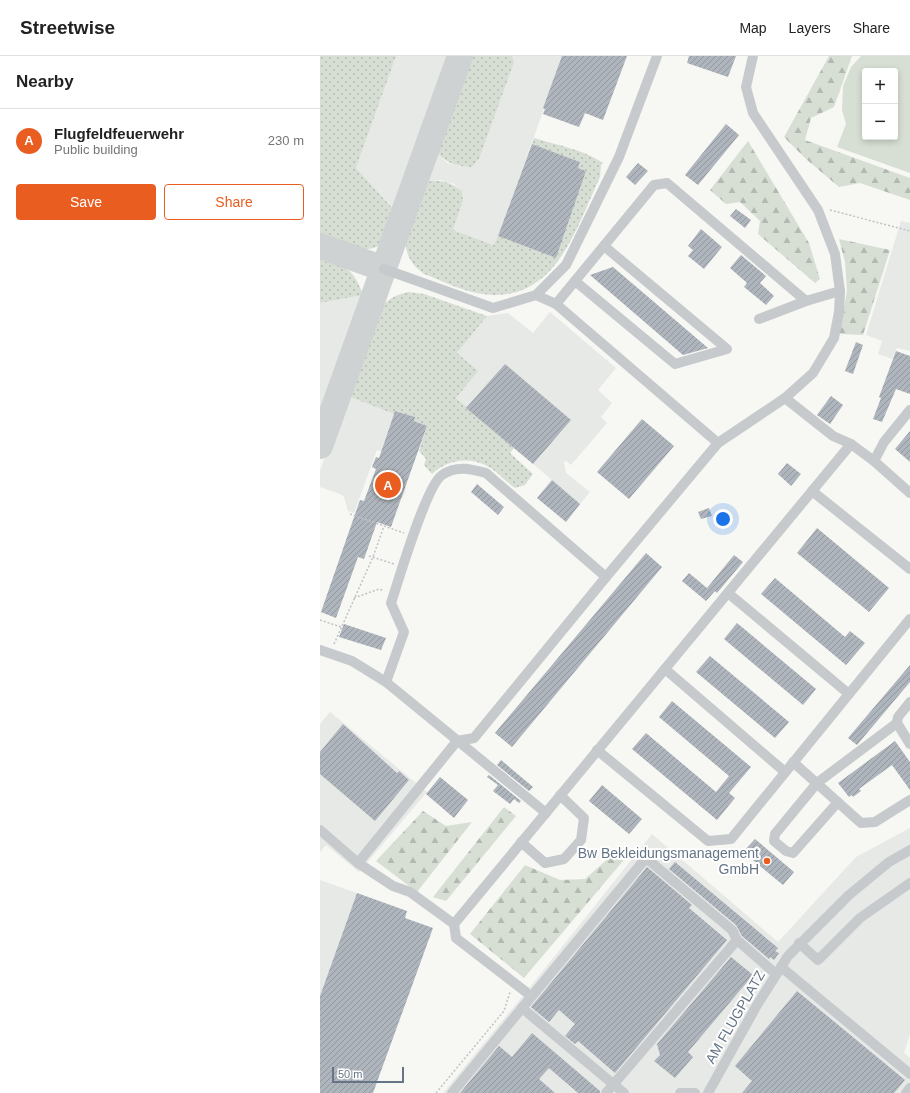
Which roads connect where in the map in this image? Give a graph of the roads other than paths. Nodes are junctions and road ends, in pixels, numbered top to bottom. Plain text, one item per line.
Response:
1 (657, 56) edge
2 (753, 56) edge
3 (604, 246) junction
4 (384, 269) dead end
5 (575, 281) junction
6 (840, 291) junction
7 (536, 295) junction
8 (806, 300) junction
9 (556, 304) junction
10 (759, 319) dead end
11 (785, 398) junction
12 (910, 410) edge
13 (718, 444) junction
14 (851, 444) junction
15 (874, 461) junction
16 (812, 491) junction
17 (910, 493) edge
18 (910, 569) edge
19 (606, 577) junction
20 (728, 593) junction
21 (910, 619) edge
22 (320, 650) edge
23 (665, 669) junction
24 (386, 682) junction
25 (849, 694) junction
26 (910, 702) edge
27 (897, 723) junction
28 (457, 741) junction
29 (910, 744) edge
30 (597, 750) junction
31 (793, 762) junction
32 (785, 772) junction
33 (817, 783) junction
34 (560, 795) junction
35 (910, 800) edge
36 (838, 802) junction
37 (546, 813) junction
38 (320, 830) edge
39 (521, 842) junction
40 (910, 850) edge
41 (358, 863) junction
42 (910, 883) edge
43 (454, 924) junction
44 (737, 940) junction
45 (799, 944) junction
46 (778, 970) junction
47 (526, 992) dead end
48 (522, 1008) junction
49 (910, 1074) edge
50 (614, 1085) junction
51 (910, 1088) edge
52 (452, 1093) edge
53 (606, 1093) edge
54 (624, 1093) edge
55 (680, 1093) edge
56 (695, 1093) edge
57 (708, 1093) edge
58 (906, 1093) edge

1 - 7 street
2 - 6 street
3 - 5 street
3 - 5 street
3 - 8 street
4 - 7 street
5 - 9 street
6 - 8 street
6 - 11 street
7 - 9 street
8 - 10 street
9 - 13 street
11 - 13 street
11 - 14 street
12 - 15 street
13 - 19 street
14 - 15 street
14 - 16 street
15 - 17 street
16 - 18 street
16 - 20 street
19 - 24 street
19 - 28 street
20 - 23 street
20 - 25 street
21 - 25 street
22 - 24 street
23 - 30 street
23 - 32 street
24 - 28 street
25 - 31 street
26 - 27 street
27 - 29 street
27 - 33 street
28 - 37 street
28 - 41 street
30 - 32 street
30 - 34 street
31 - 32 street
31 - 33 street
33 - 36 street
33 - 36 street
34 - 37 street
34 - 39 street
35 - 36 street
37 - 39 street
38 - 41 street
39 - 43 street
40 - 45 street, AM FLUGPLATZ
41 - 43 street
42 - 45 street
43 - 47 street
44 - 46 street
44 - 48 street
44 - 50 street
45 - 46 street, AM FLUGPLATZ
46 - 49 street
46 - 57 street, AM FLUGPLATZ
48 - 50 street
48 - 52 street
50 - 53 street
50 - 54 street
51 - 58 street
55 - 56 street

